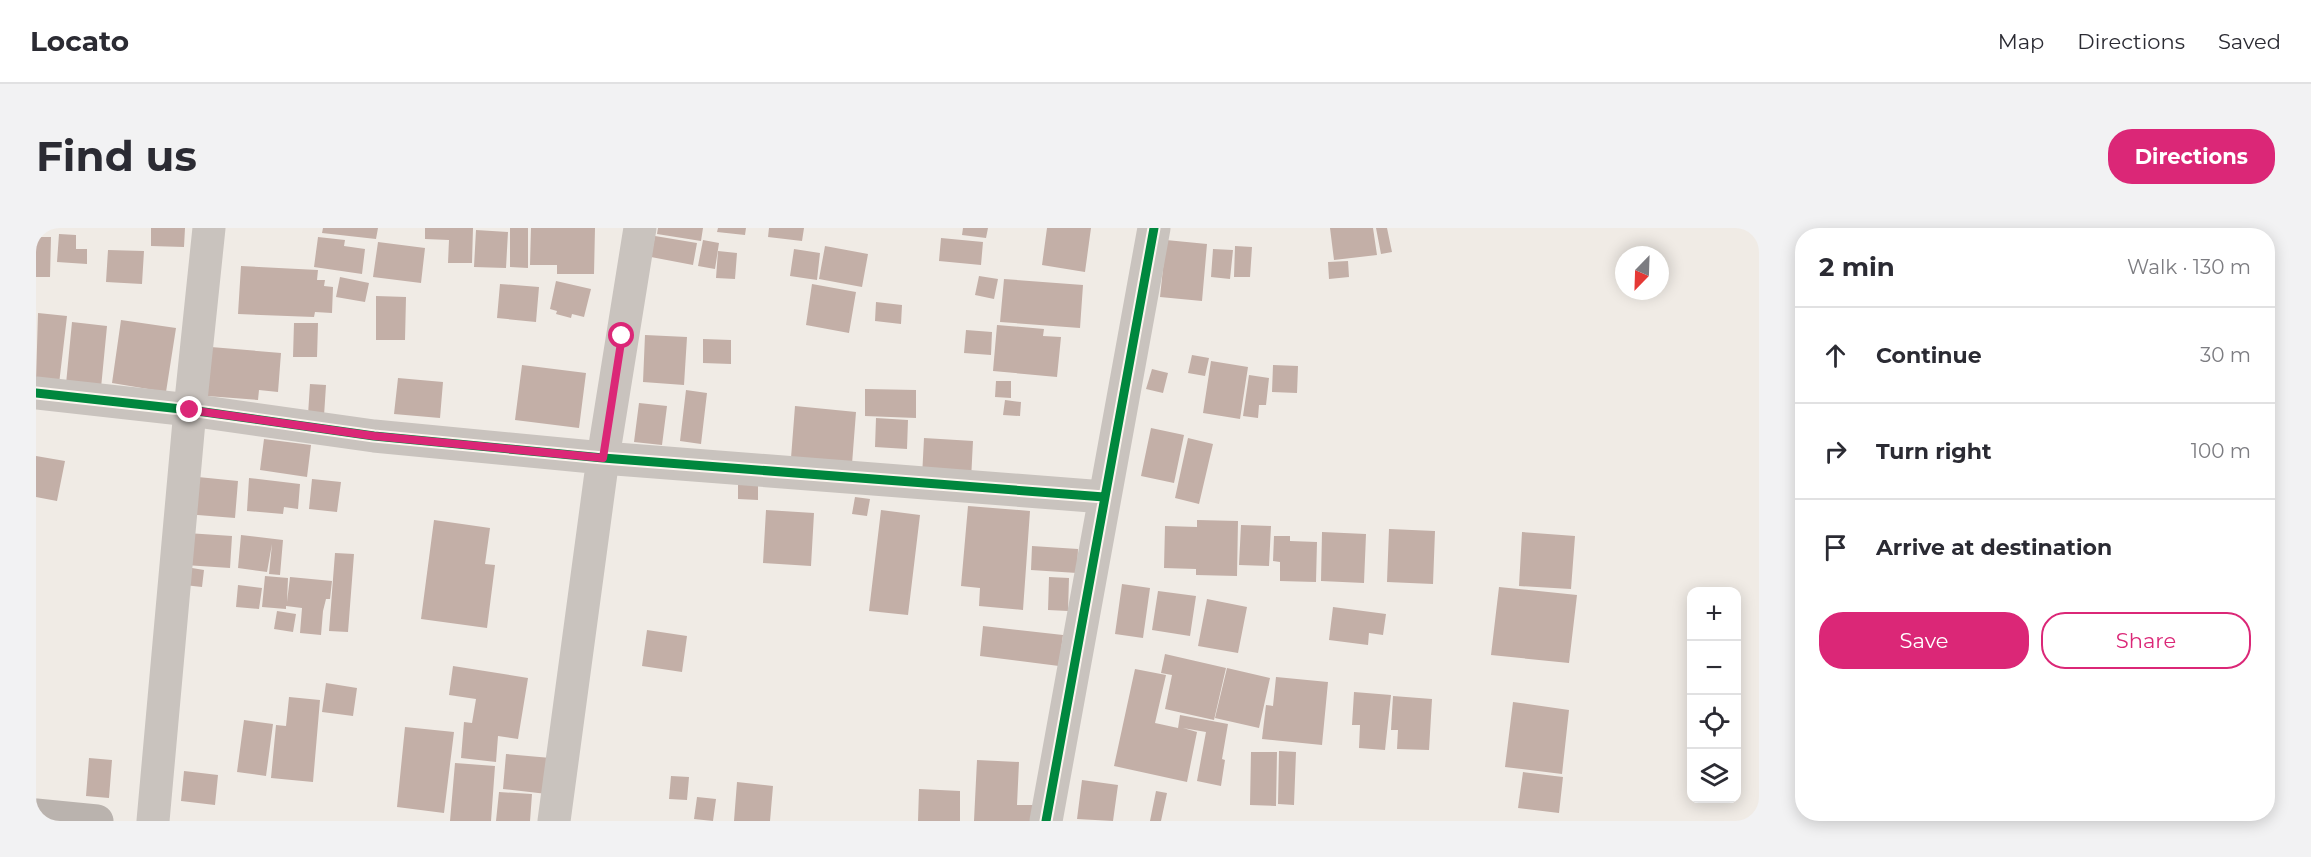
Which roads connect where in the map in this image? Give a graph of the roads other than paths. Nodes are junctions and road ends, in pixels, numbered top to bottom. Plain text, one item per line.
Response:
1 (209, 228) edge
2 (640, 228) edge
3 (1154, 228) edge
4 (36, 393) edge
5 (190, 410) junction
6 (603, 458) junction
7 (1104, 497) junction
8 (36, 815) edge
9 (97, 821) edge
10 (153, 821) edge
11 (554, 821) edge
12 (1046, 821) edge

1 - 5 street
2 - 6 street
3 - 7 street
4 - 5 street
5 - 6 street
5 - 10 street
6 - 7 street
6 - 11 street
7 - 12 street
8 - 9 main road

